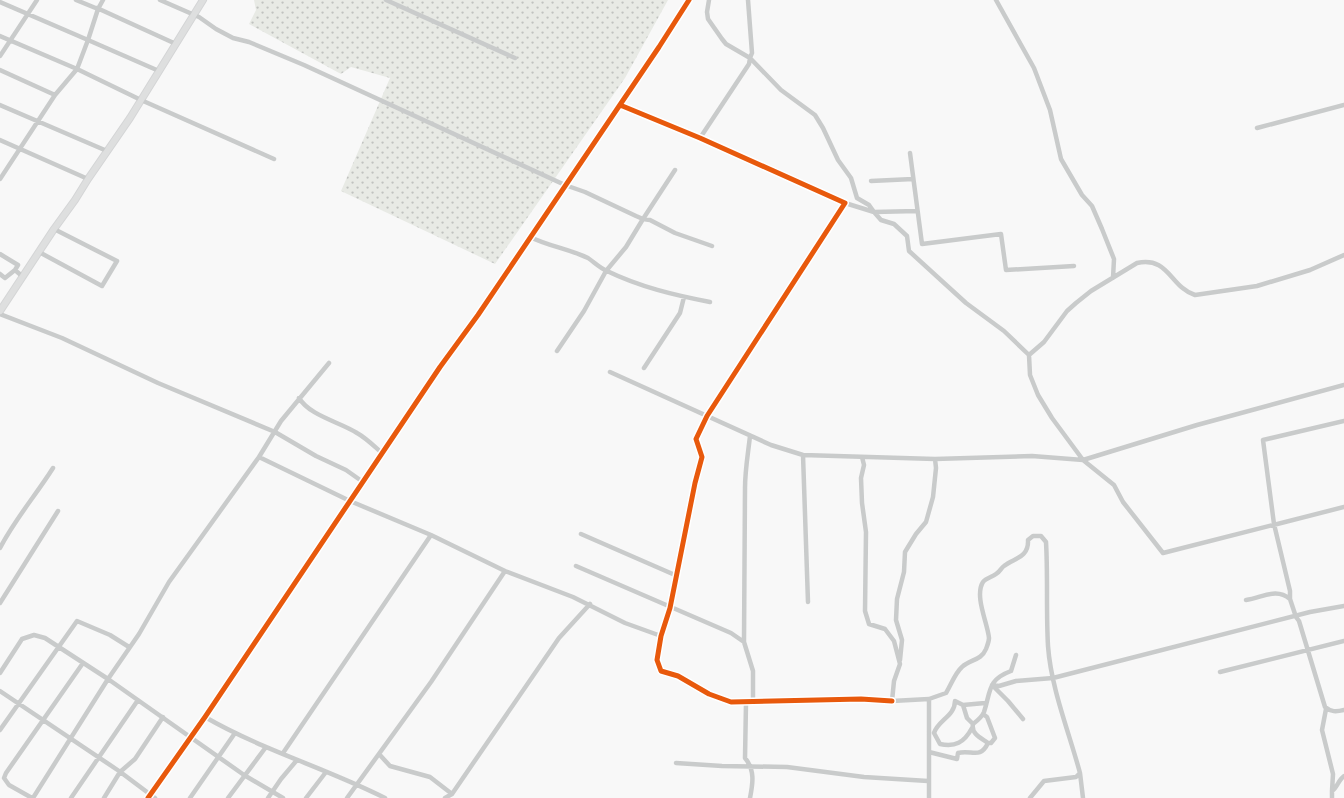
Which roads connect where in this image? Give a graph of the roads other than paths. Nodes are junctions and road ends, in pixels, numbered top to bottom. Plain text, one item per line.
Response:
1 (37, 0) edge
2 (77, 0) edge
3 (102, 0) edge
4 (160, 0) edge
5 (202, 0) edge
6 (386, 0) edge
7 (689, 0) edge
8 (709, 0) edge
9 (748, 0) edge
10 (996, 0) edge
11 (0, 2) edge
12 (98, 9) junction
13 (28, 14) junction
14 (193, 15) junction
15 (0, 36) edge
16 (10, 40) junction
17 (88, 40) junction
18 (176, 44) junction
19 (0, 56) edge
20 (516, 58) dead end
21 (750, 58) junction
22 (77, 69) junction
23 (0, 70) edge
24 (159, 71) junction
25 (56, 95) junction
26 (140, 100) junction
27 (0, 105) edge
28 (620, 105) junction
29 (1344, 105) edge
30 (38, 120) junction
31 (1256, 128) dead end
32 (700, 138) junction
33 (0, 140) edge
34 (20, 149) junction
35 (107, 151) junction
36 (910, 153) dead end
37 (274, 159) dead end
38 (675, 170) dead end
39 (0, 179) edge
40 (88, 179) junction
41 (913, 179) junction
42 (871, 181) dead end
43 (565, 185) junction
44 (845, 203) junction
45 (918, 211) junction
46 (874, 212) junction
47 (643, 219) junction
48 (54, 229) junction
49 (530, 237) junction
50 (712, 246) dead end
51 (39, 252) junction
52 (0, 254) edge
53 (1344, 254) edge
54 (1074, 266) dead end
55 (15, 270) junction
56 (606, 271) junction
57 (0, 274) edge
58 (23, 277) junction
59 (1113, 278) junction
60 (684, 297) junction
61 (710, 302) dead end
62 (0, 313) edge
63 (557, 351) dead end
64 (1029, 355) junction
65 (329, 364) dead end
66 (644, 368) dead end
67 (610, 372) dead end
68 (1344, 385) edge
69 (300, 398) junction
70 (707, 416) junction
71 (1344, 421) edge
72 (275, 432) junction
73 (750, 436) junction
74 (382, 453) junction
75 (803, 455) junction
76 (862, 457) junction
77 (259, 458) junction
78 (935, 459) junction
79 (1083, 460) junction
80 (53, 468) dead end
81 (363, 482) junction
82 (350, 501) junction
83 (1344, 507) edge
84 (58, 511) dead end
85 (1274, 524) junction
86 (581, 534) dead end
87 (431, 535) junction
88 (0, 548) edge
89 (576, 566) dead end
90 (505, 570) junction
91 (675, 574) junction
92 (0, 590) edge
93 (6, 594) junction
94 (1290, 599) junction
95 (1246, 600) dead end
96 (808, 602) dead end
97 (0, 603) edge
98 (590, 604) junction
99 (1344, 606) edge
100 (670, 608) junction
101 (1296, 617) junction
102 (661, 636) junction
103 (1344, 641) edge
104 (744, 642) junction
105 (129, 646) junction
106 (59, 647) junction
107 (1307, 650) junction
108 (1016, 655) dead end
109 (83, 663) junction
110 (900, 664) junction
111 (0, 672) edge
112 (1220, 672) dead end
113 (1053, 678) junction
114 (108, 679) junction
115 (992, 685) junction
116 (0, 691) edge
117 (946, 693) junction
118 (929, 699) junction
119 (138, 700) junction
120 (892, 700) junction
121 (955, 701) junction
122 (746, 703) junction
123 (985, 703) junction
124 (18, 704) junction
125 (963, 705) junction
126 (1326, 709) junction
127 (1344, 710) edge
128 (984, 714) junction
129 (163, 717) junction
130 (205, 717) junction
131 (1023, 719) dead end
132 (43, 721) junction
133 (973, 726) junction
134 (0, 730) edge
135 (235, 732) junction
136 (931, 734) junction
137 (191, 736) junction
138 (71, 740) junction
139 (988, 743) junction
140 (266, 747) junction
141 (929, 752) junction
142 (283, 753) junction
143 (379, 754) junction
144 (218, 756) junction
145 (98, 758) junction
146 (297, 760) junction
147 (676, 762) dead end
148 (752, 766) junction
149 (120, 772) junction
150 (326, 772) junction
151 (1080, 773) junction
152 (244, 775) junction
153 (1344, 776) edge
154 (2, 778) edge
155 (928, 781) junction
156 (357, 784) junction
157 (272, 791) junction
158 (1332, 791) junction
159 (452, 794) junction
160 (151, 797) edge
161 (32, 798) edge
162 (71, 798) edge
163 (104, 798) edge
164 (190, 798) edge
165 (228, 798) edge
166 (268, 798) edge
167 (283, 798) edge
168 (306, 798) edge
169 (347, 798) edge
170 (384, 798) edge
171 (445, 798) edge
172 (750, 798) edge
173 (929, 798) edge
174 (1030, 798) edge
175 (1083, 798) edge
176 (1332, 798) edge

1 - 13 street
2 - 12 street
3 - 12 street
4 - 14 street
5 - 14 street
6 - 20 street
7 - 28 street
8 - 21 street
9 - 21 street
10 - 59 street
11 - 13 street
12 - 17 street
12 - 18 street
13 - 16 street
13 - 17 street
14 - 18 street
14 - 43 street
15 - 16 street
16 - 19 street
16 - 22 street
17 - 22 street
17 - 24 street
18 - 24 street
21 - 32 street
21 - 46 street
22 - 25 street
22 - 26 street
23 - 25 street
24 - 26 street
25 - 30 street
26 - 35 street
26 - 37 street
27 - 30 street
28 - 32 street
28 - 43 street
29 - 31 street
30 - 34 street
30 - 35 street
32 - 44 street
33 - 34 street
34 - 39 street
34 - 40 street
35 - 40 street
36 - 41 street
38 - 47 street
40 - 48 street
41 - 42 street
41 - 45 street
43 - 47 street
43 - 49 street
44 - 46 street
44 - 70 street
45 - 46 street
45 - 54 street
46 - 64 street
47 - 50 street
47 - 56 street
48 - 51 street
48 - 51 street
49 - 56 street
49 - 74 street
51 - 58 street
52 - 55 street
53 - 59 street
55 - 57 street
55 - 58 street
56 - 60 street
56 - 63 street
58 - 62 street
59 - 64 street
60 - 61 street
60 - 66 street
62 - 72 street
64 - 79 street
65 - 69 street
67 - 70 street
68 - 79 street
69 - 72 street
69 - 74 street
70 - 73 street
70 - 91 street
71 - 85 street
72 - 77 street
72 - 81 street
73 - 75 street
73 - 104 street
74 - 81 street
75 - 76 street
75 - 96 street
76 - 78 street
76 - 110 street
77 - 82 street
77 - 105 street
78 - 79 street
78 - 110 street
79 - 85 street
80 - 88 street
81 - 82 street
82 - 87 street
82 - 130 street
83 - 85 street
84 - 93 street
85 - 94 street
86 - 91 street
87 - 90 street
87 - 142 street
89 - 100 street
90 - 98 street
90 - 143 street
91 - 100 street
92 - 93 street
93 - 97 street
94 - 95 street
94 - 101 street
98 - 102 street
98 - 159 street
99 - 101 street
100 - 102 street
100 - 104 street
101 - 107 street
101 - 113 street
102 - 122 street
103 - 107 street
104 - 122 street
105 - 106 street
105 - 114 street
106 - 109 street
106 - 111 street
106 - 124 street
107 - 112 street
107 - 126 street
108 - 115 street
109 - 114 street
109 - 132 street
110 - 120 street
113 - 115 street
113 - 117 street
113 - 151 street
114 - 119 street
114 - 138 street
115 - 123 street
115 - 131 street
116 - 124 street
117 - 118 street
117 - 121 street
118 - 120 street
118 - 136 street
119 - 129 street
119 - 145 street
120 - 122 street
121 - 125 street
121 - 136 street
122 - 148 street
123 - 125 street
123 - 128 street
124 - 132 street
124 - 134 street
125 - 133 street
126 - 127 street
126 - 158 street
128 - 133 street
128 - 139 street
129 - 137 street
129 - 149 street
130 - 135 street
130 - 137 street
132 - 138 street
132 - 154 street
133 - 136 street
133 - 139 street
135 - 140 street
135 - 144 street
136 - 141 street
137 - 144 street
137 - 160 street
138 - 145 street
138 - 161 street
139 - 141 street
140 - 142 street
140 - 152 street
141 - 155 street
142 - 146 street
143 - 156 street
143 - 159 street
144 - 152 street
144 - 164 street
145 - 149 street
145 - 162 street
146 - 150 street
146 - 157 street
147 - 148 street
148 - 155 street
148 - 172 street
149 - 160 street
149 - 163 street
150 - 156 street
150 - 168 street
151 - 174 street
151 - 175 street
152 - 157 street
152 - 165 street
153 - 158 street
154 - 161 street
155 - 173 street
156 - 169 street
156 - 170 street
157 - 166 street
157 - 167 street
158 - 176 street
159 - 171 street

